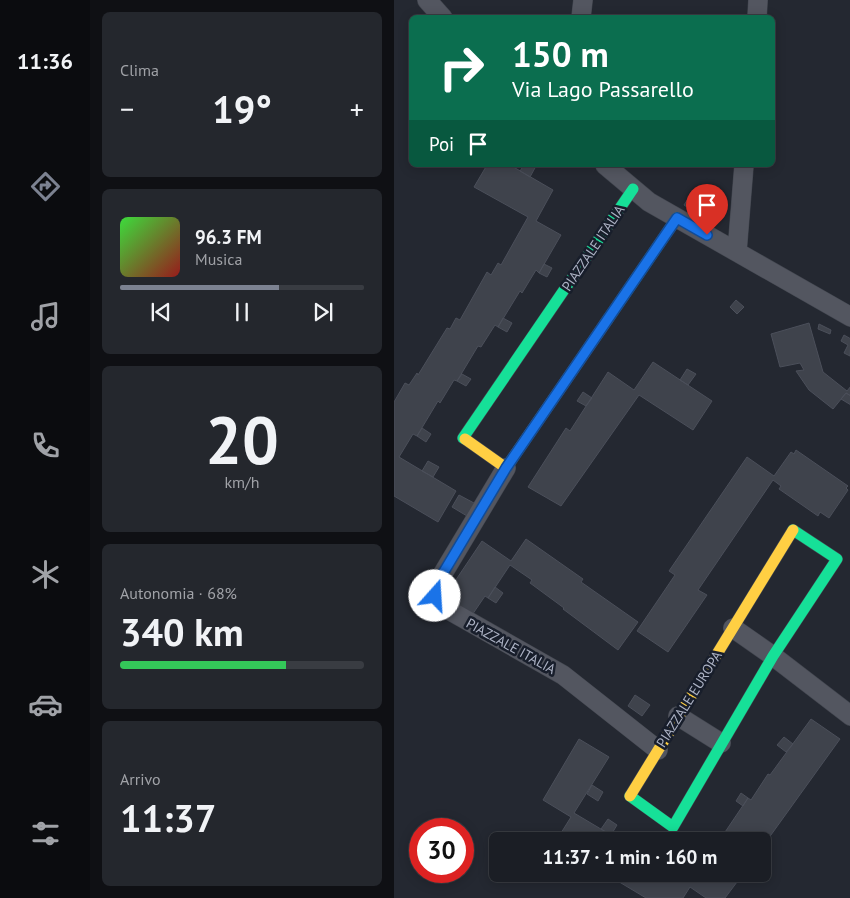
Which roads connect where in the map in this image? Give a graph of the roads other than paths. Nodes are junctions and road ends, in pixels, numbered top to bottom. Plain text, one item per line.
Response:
1 (427, 0) edge
2 (583, 0) edge
3 (758, 0) edge
4 (440, 15) edge
5 (581, 15) edge
6 (757, 15) edge
7 (607, 167) edge
8 (744, 167) edge
9 (633, 189) junction
10 (677, 218) junction
11 (737, 252) junction
12 (850, 317) edge
13 (506, 468) junction
14 (733, 628) junction
15 (773, 656) junction
16 (678, 716) junction
17 (850, 716) edge
18 (721, 743) junction
19 (658, 750) junction

1 - 4 street
2 - 5 street
3 - 6 street
7 - 9 street
8 - 11 street
9 - 10 street
9 - 13 street, PIAZZALE ITALIA
10 - 11 street
10 - 13 street, PIAZZALE ITALIA
11 - 12 street
13 - 19 street, PIAZZALE ITALIA
14 - 15 street
14 - 15 street, PIAZZALE EUROPA
14 - 16 street, PIAZZALE EUROPA
15 - 17 street
15 - 18 street, PIAZZALE EUROPA
16 - 18 street
16 - 19 street, PIAZZALE EUROPA
18 - 19 street, PIAZZALE EUROPA

